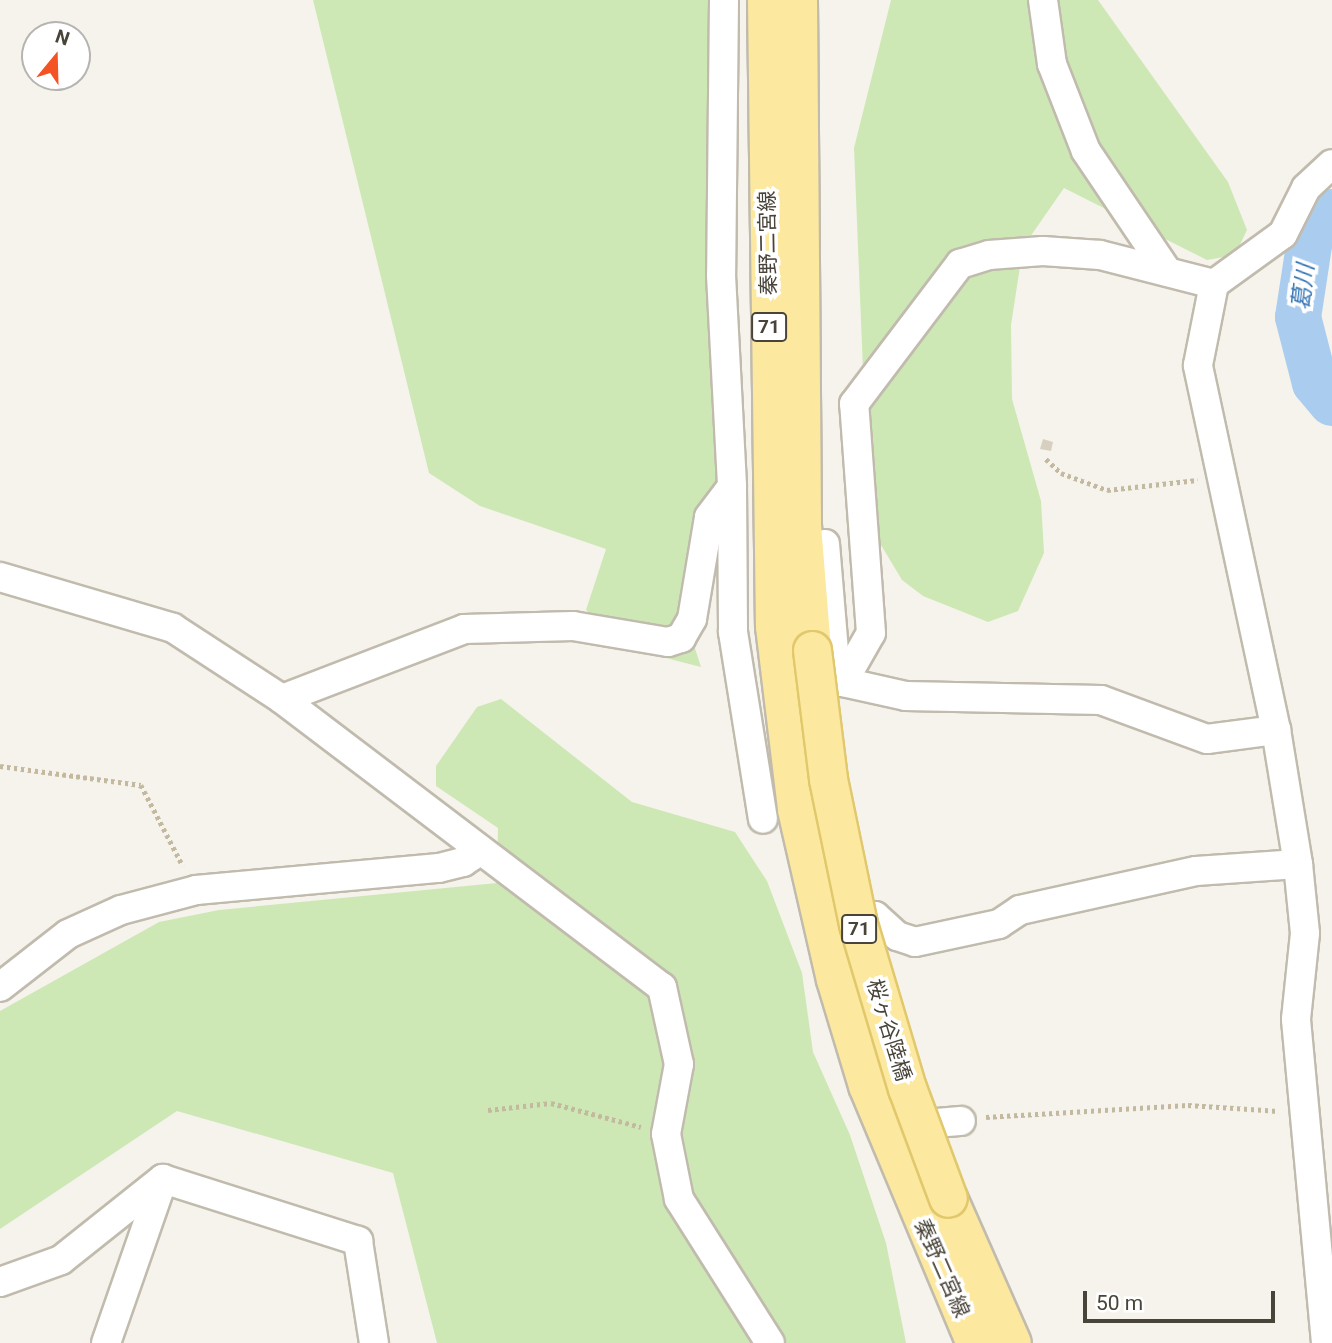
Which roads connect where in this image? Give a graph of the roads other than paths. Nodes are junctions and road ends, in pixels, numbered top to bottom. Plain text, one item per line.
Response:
1 (724, 0) edge
2 (766, 0) edge
3 (798, 0) edge
4 (1043, 0) edge
5 (1332, 164) edge
6 (1167, 271) junction
7 (1214, 284) junction
8 (732, 487) junction
9 (825, 544) dead end
10 (0, 577) edge
11 (733, 632) junction
12 (788, 643) junction
13 (844, 682) junction
14 (282, 699) junction
15 (1276, 730) junction
16 (763, 819) dead end
17 (480, 852) junction
18 (1298, 864) junction
19 (0, 987) edge
20 (961, 1121) dead end
21 (163, 1178) junction
22 (909, 1194) joint
23 (948, 1198) joint
24 (0, 1282) edge
25 (106, 1343) edge
26 (373, 1343) edge
27 (770, 1343) edge
28 (975, 1343) edge
29 (1012, 1343) edge
30 (1326, 1343) edge

1 - 8 street
2 - 12 main road, 秦野二宮線 / 71
3 - 12 main road, 秦野二宮線 / 71
4 - 6 street
5 - 7 street
6 - 7 street
6 - 13 street
7 - 15 street
8 - 11 street
8 - 14 street
9 - 13 street
10 - 14 street
11 - 12 street
11 - 16 street
12 - 22 main road, 桜ヶ谷陸橋 / 71
12 - 23 main road, 桜ヶ谷陸橋 / 71, bridge
13 - 15 street
14 - 17 street
15 - 18 street
17 - 19 street
17 - 27 street
18 - 20 street
18 - 30 street
21 - 24 street
21 - 25 street
21 - 26 street
22 - 28 main road, 秦野二宮線 / 71
23 - 29 main road, 秦野二宮線 / 71

